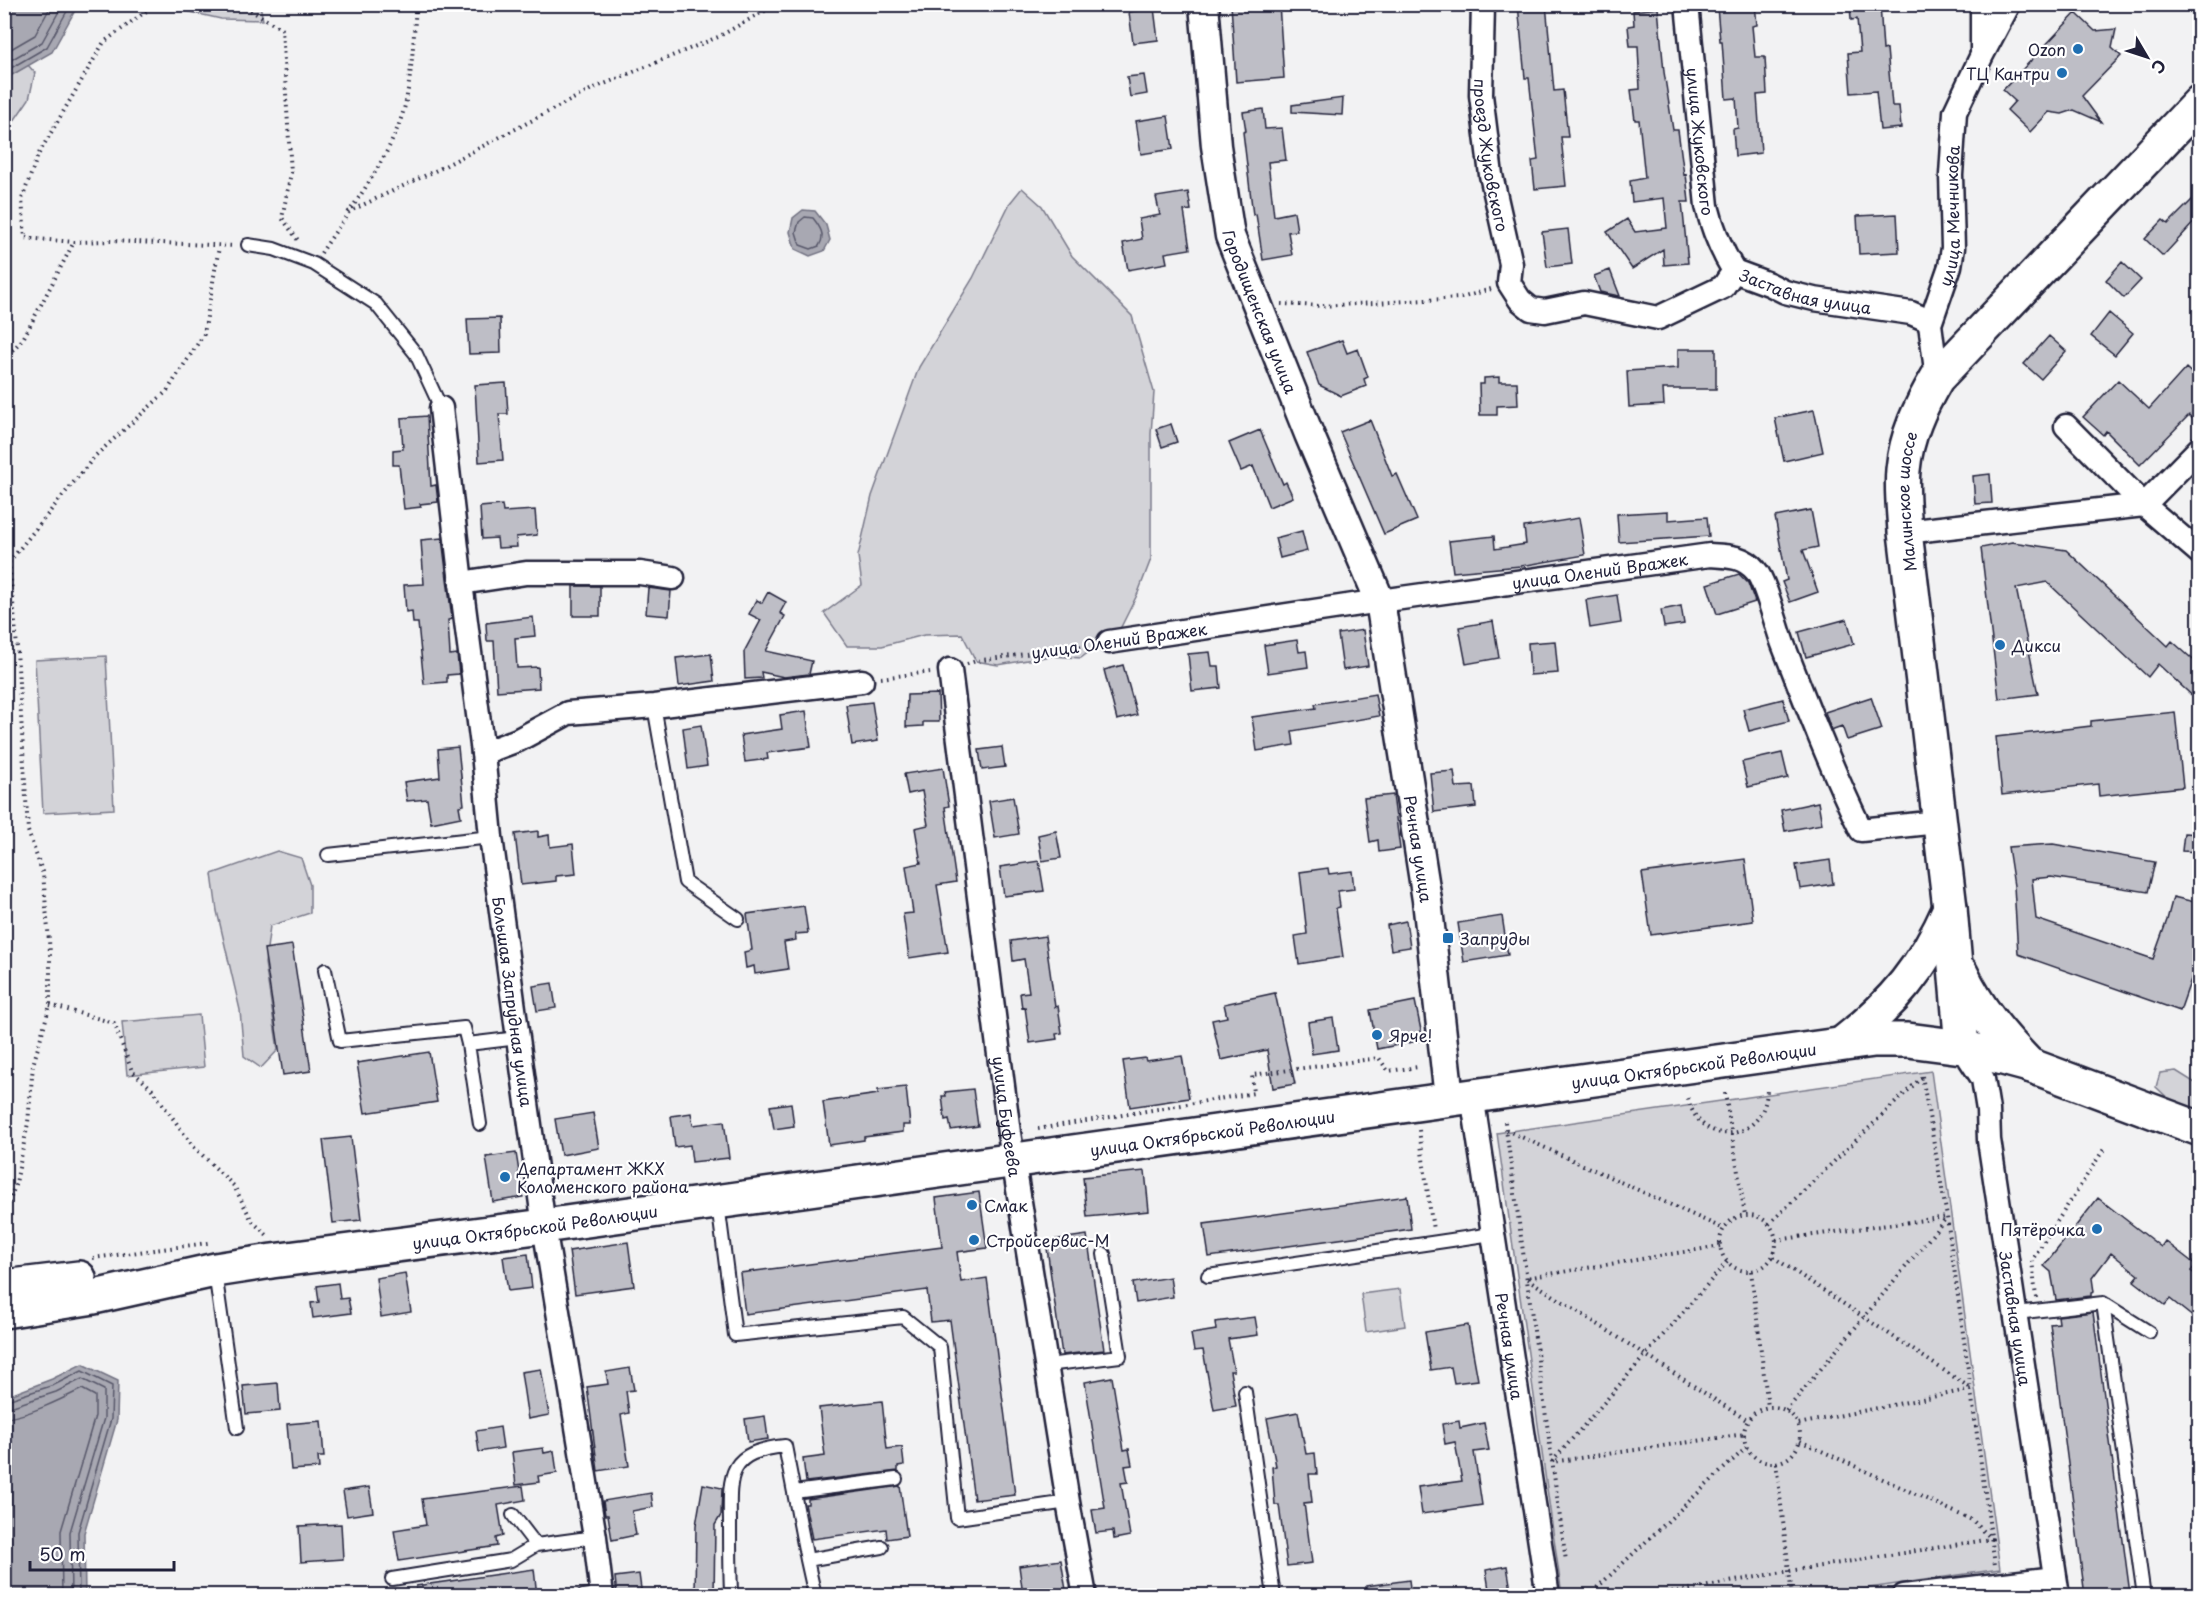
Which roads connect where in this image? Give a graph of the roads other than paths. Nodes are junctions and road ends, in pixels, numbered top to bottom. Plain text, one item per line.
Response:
1 (1204, 4) edge
2 (1483, 4) edge
3 (1687, 4) edge
4 (1982, 4) edge
5 (2010, 4) edge
6 (1982, 55) junction
7 (2199, 102) edge
8 (248, 245) road end
9 (1734, 271) junction
10 (1514, 291) joint
11 (1930, 324) junction
12 (1937, 378) junction
13 (441, 408) joint
14 (2066, 426) dead end
15 (2199, 448) edge
16 (2144, 505) junction
17 (1905, 532) junction
18 (2199, 553) edge
19 (674, 578) dead end
20 (460, 583) junction
21 (1380, 601) junction
22 (1109, 642) road end
23 (950, 670) road end
24 (862, 681) road end
25 (654, 706) junction
26 (483, 753) junction
27 (1938, 822) junction
28 (491, 837) junction
29 (328, 855) dead end
30 (1950, 908) junction
31 (738, 919) dead end
32 (1954, 958) junction
33 (325, 970) dead end
34 (518, 1038) junction
35 (1843, 1043) junction
36 (468, 1044) junction
37 (1962, 1047) junction
38 (2029, 1065) junction
39 (1460, 1097) junction
40 (480, 1124) dead end
41 (2199, 1130) edge
42 (1011, 1147) junction
43 (717, 1201) junction
44 (544, 1226) junction
45 (1492, 1234) junction
46 (1104, 1254) dead end
47 (213, 1257) junction
48 (1208, 1276) dead end
49 (4, 1287) edge
50 (2103, 1303) junction
51 (4, 1311) edge
52 (2027, 1312) junction
53 (2149, 1332) dead end
54 (1047, 1365) junction
55 (1245, 1392) dead end
56 (237, 1428) dead end
57 (896, 1479) dead end
58 (794, 1492) junction
59 (1068, 1502) junction
60 (513, 1515) dead end
61 (595, 1537) junction
62 (536, 1545) junction
63 (882, 1547) dead end
64 (807, 1560) junction
65 (392, 1579) dead end
66 (2057, 1587) edge
67 (2143, 1589) dead end
68 (731, 1592) dead end
69 (596, 1595) edge
70 (815, 1596) edge
71 (1085, 1596) edge
72 (1274, 1596) edge
73 (1548, 1596) edge
74 (1904, 1596) edge

1 - 21 street, Городищенская улица
2 - 10 street, проезд Жуковского
3 - 9 street, улица Жуковского
4 - 6 street, улица Мечникова
5 - 6 street, улица Мечникова
6 - 11 street, улица Мечникова
7 - 12 main road, Малинское шоссе
8 - 13 lane
9 - 10 street, Заставная улица
9 - 11 street, Заставная улица
11 - 12 street, улица Мечникова
12 - 17 main road, Малинское шоссе
13 - 20 street, Большая Запрудная улица
14 - 16 street
15 - 16 street
16 - 17 street
16 - 18 street
17 - 27 main road, Малинское шоссе
19 - 20 street
20 - 26 street, Большая Запрудная улица
21 - 22 street, улица Олений Вражек
21 - 27 street, улица Олений Вражек
21 - 39 street, Речная улица
23 - 42 street, улица Буфеева
24 - 25 street
25 - 26 street
25 - 31 lane
26 - 28 street, Большая Запрудная улица
27 - 30 main road, Малинское шоссе
28 - 29 lane
28 - 34 street, Большая Запрудная улица
30 - 32 main road, Малинское шоссе
30 - 35 main road
32 - 37 main road, Малинское шоссе
32 - 38 main road
33 - 36 lane
34 - 36 lane
34 - 44 street, Большая Запрудная улица
35 - 37 main road, улица Октябрьской Революции
35 - 39 main road, улица Октябрьской Революции
36 - 40 lane
37 - 38 main road, улица Октябрьской Революции
37 - 52 street, Заставная улица
38 - 41 main road, улица Октябрьской Революции
39 - 42 main road, улица Октябрьской Революции
39 - 45 street, Речная улица
42 - 43 main road, улица Октябрьской Революции
42 - 54 street, улица Буфеева
43 - 44 main road, улица Октябрьской Революции
43 - 59 lane
44 - 47 main road, улица Октябрьской Революции
44 - 61 street, Большая Запрудная улица
45 - 48 lane
45 - 73 street, Речная улица
46 - 54 lane
47 - 49 main road, улица Октябрьской Революции
47 - 51 main road, улица Октябрьской Революции
47 - 56 lane
50 - 52 lane
50 - 53 lane
50 - 67 lane
52 - 66 street, Заставная улица
54 - 59 street, улица Буфеева
55 - 72 lane
57 - 58 lane
58 - 64 lane
58 - 68 lane
59 - 71 street, улица Буфеева
60 - 62 lane
61 - 62 lane
61 - 69 street, Большая Запрудная улица
62 - 65 lane
63 - 64 lane
64 - 70 lane
66 - 74 street

